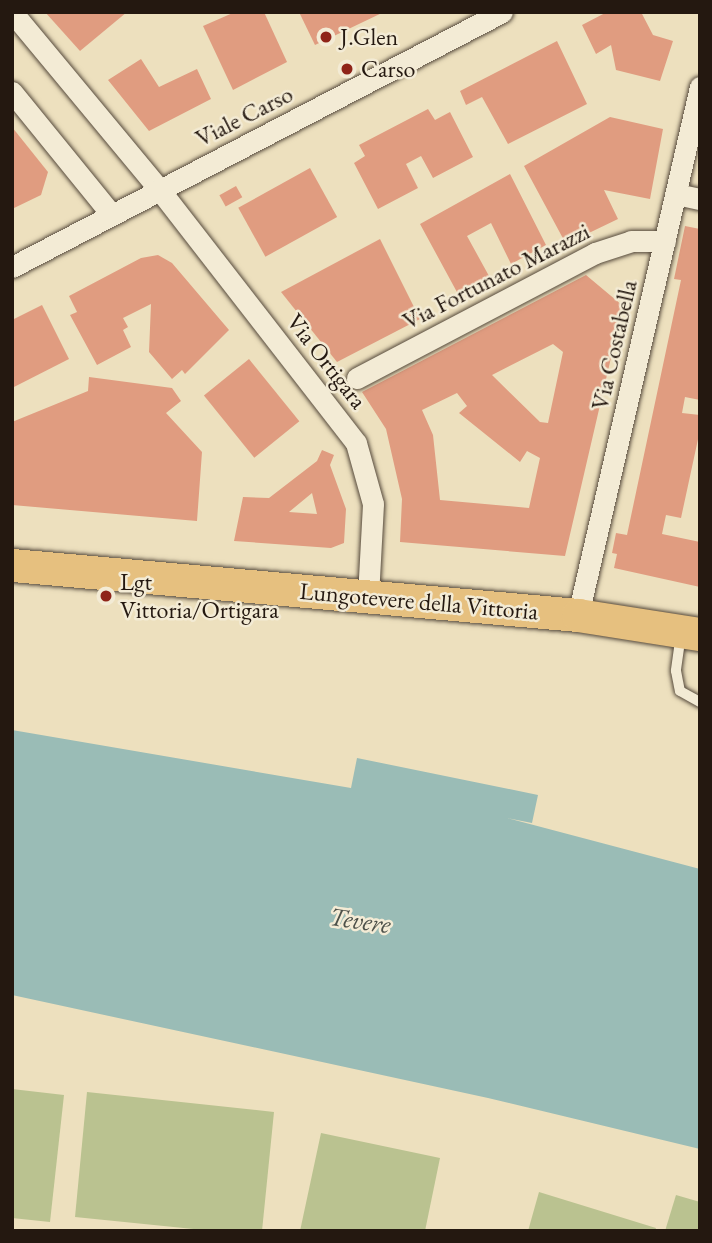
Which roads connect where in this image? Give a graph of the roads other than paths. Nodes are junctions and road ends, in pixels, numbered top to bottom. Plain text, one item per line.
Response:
1 (12, 12) edge
2 (502, 12) edge
3 (700, 87) edge
4 (12, 92) edge
5 (159, 189) junction
6 (676, 194) junction
7 (700, 199) edge
8 (111, 214) junction
9 (665, 241) junction
10 (12, 267) edge
11 (357, 378) dead end
12 (12, 565) edge
13 (368, 597) junction
14 (578, 615) junction
15 (691, 633) edge
16 (700, 702) edge

1 - 5 street, Via Ortigara
2 - 5 street, Viale Carso
3 - 6 street, Via Costabella
4 - 8 street
5 - 8 street, Viale Carso
5 - 13 street, Via Ortigara
6 - 7 street
6 - 9 street, Via Costabella
8 - 10 street, Viale Carso
9 - 11 street, Via Fortunato Marazzi
9 - 14 street, Via Costabella
12 - 13 main road, Lungotevere della Vittoria
13 - 14 main road, Lungotevere della Vittoria
14 - 15 main road, Lungotevere della Vittoria
15 - 16 lane

